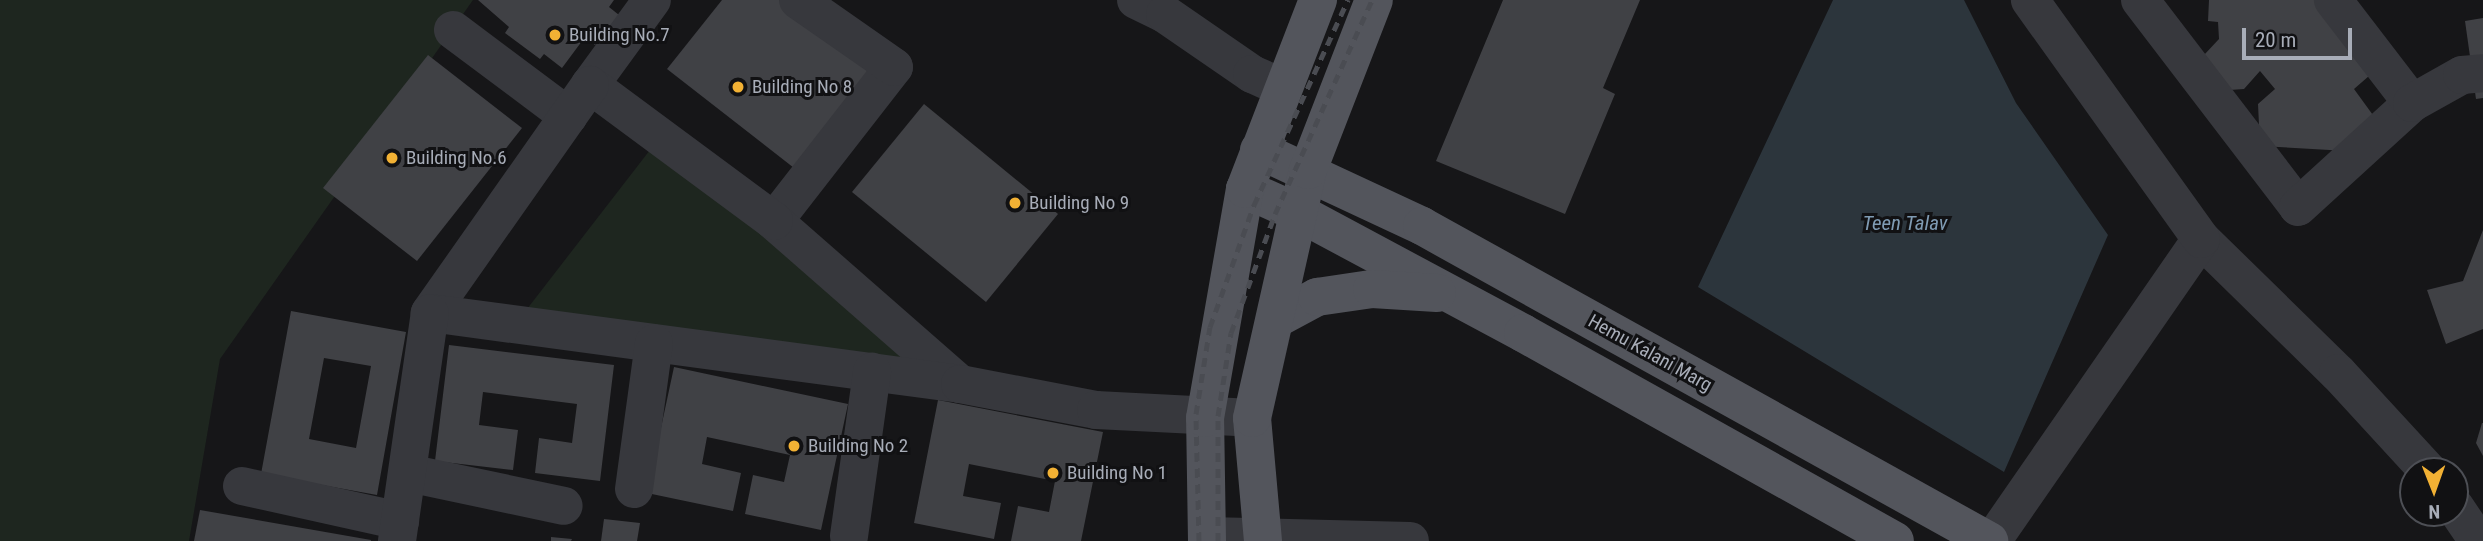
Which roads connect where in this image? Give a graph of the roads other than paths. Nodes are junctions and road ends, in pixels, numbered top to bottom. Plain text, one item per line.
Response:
1 (652, 0) edge
2 (798, 0) edge
3 (1136, 0) edge
4 (2029, 0) edge
5 (2140, 0) edge
6 (2333, 0) edge
7 (1316, 6) edge
8 (1369, 14) edge
9 (453, 30) dead end
10 (2483, 73) edge
11 (590, 85) junction
12 (1283, 88) junction
13 (2413, 103) junction
14 (568, 116) junction
15 (1259, 150) junction
16 (1308, 170) junction
17 (1245, 189) junction
18 (1301, 214) junction
19 (775, 221) junction
20 (2200, 239) junction
21 (1450, 294) junction
22 (430, 313) junction
23 (1276, 319) junction
24 (654, 343) junction
25 (872, 372) junction
26 (960, 383) junction
27 (1205, 418) junction
28 (1252, 418) junction
29 (2415, 457) edge
30 (408, 473) junction
31 (242, 486) dead end
32 (634, 489) dead end
33 (564, 506) dead end
34 (399, 531) edge
35 (849, 536) dead end
36 (1263, 538) edge
37 (1207, 539) edge
38 (1410, 541) edge
39 (1895, 541) edge
40 (1991, 541) edge

1 - 11 street
2 - 19 street
3 - 12 street
4 - 20 street
5 - 13 street
6 - 13 street
7 - 8 main road
7 - 12 main road
8 - 16 main road
9 - 14 street
10 - 13 street
11 - 14 street
11 - 19 street
12 - 15 main road
14 - 22 street
15 - 16 main road, Hemu Kalani Marg
15 - 17 main road
16 - 18 main road
16 - 40 main road, Hemu Kalani Marg
17 - 18 main road
17 - 27 main road
18 - 21 main road
18 - 23 main road
19 - 26 street
20 - 29 street
20 - 40 street
21 - 23 main road
21 - 39 main road
22 - 24 street
22 - 30 street
23 - 28 main road
24 - 25 street
24 - 32 street
25 - 26 street
25 - 35 street
26 - 27 street
27 - 28 street
27 - 37 main road
28 - 36 main road
30 - 33 street
30 - 34 street
31 - 34 street
36 - 37 street
36 - 38 street

